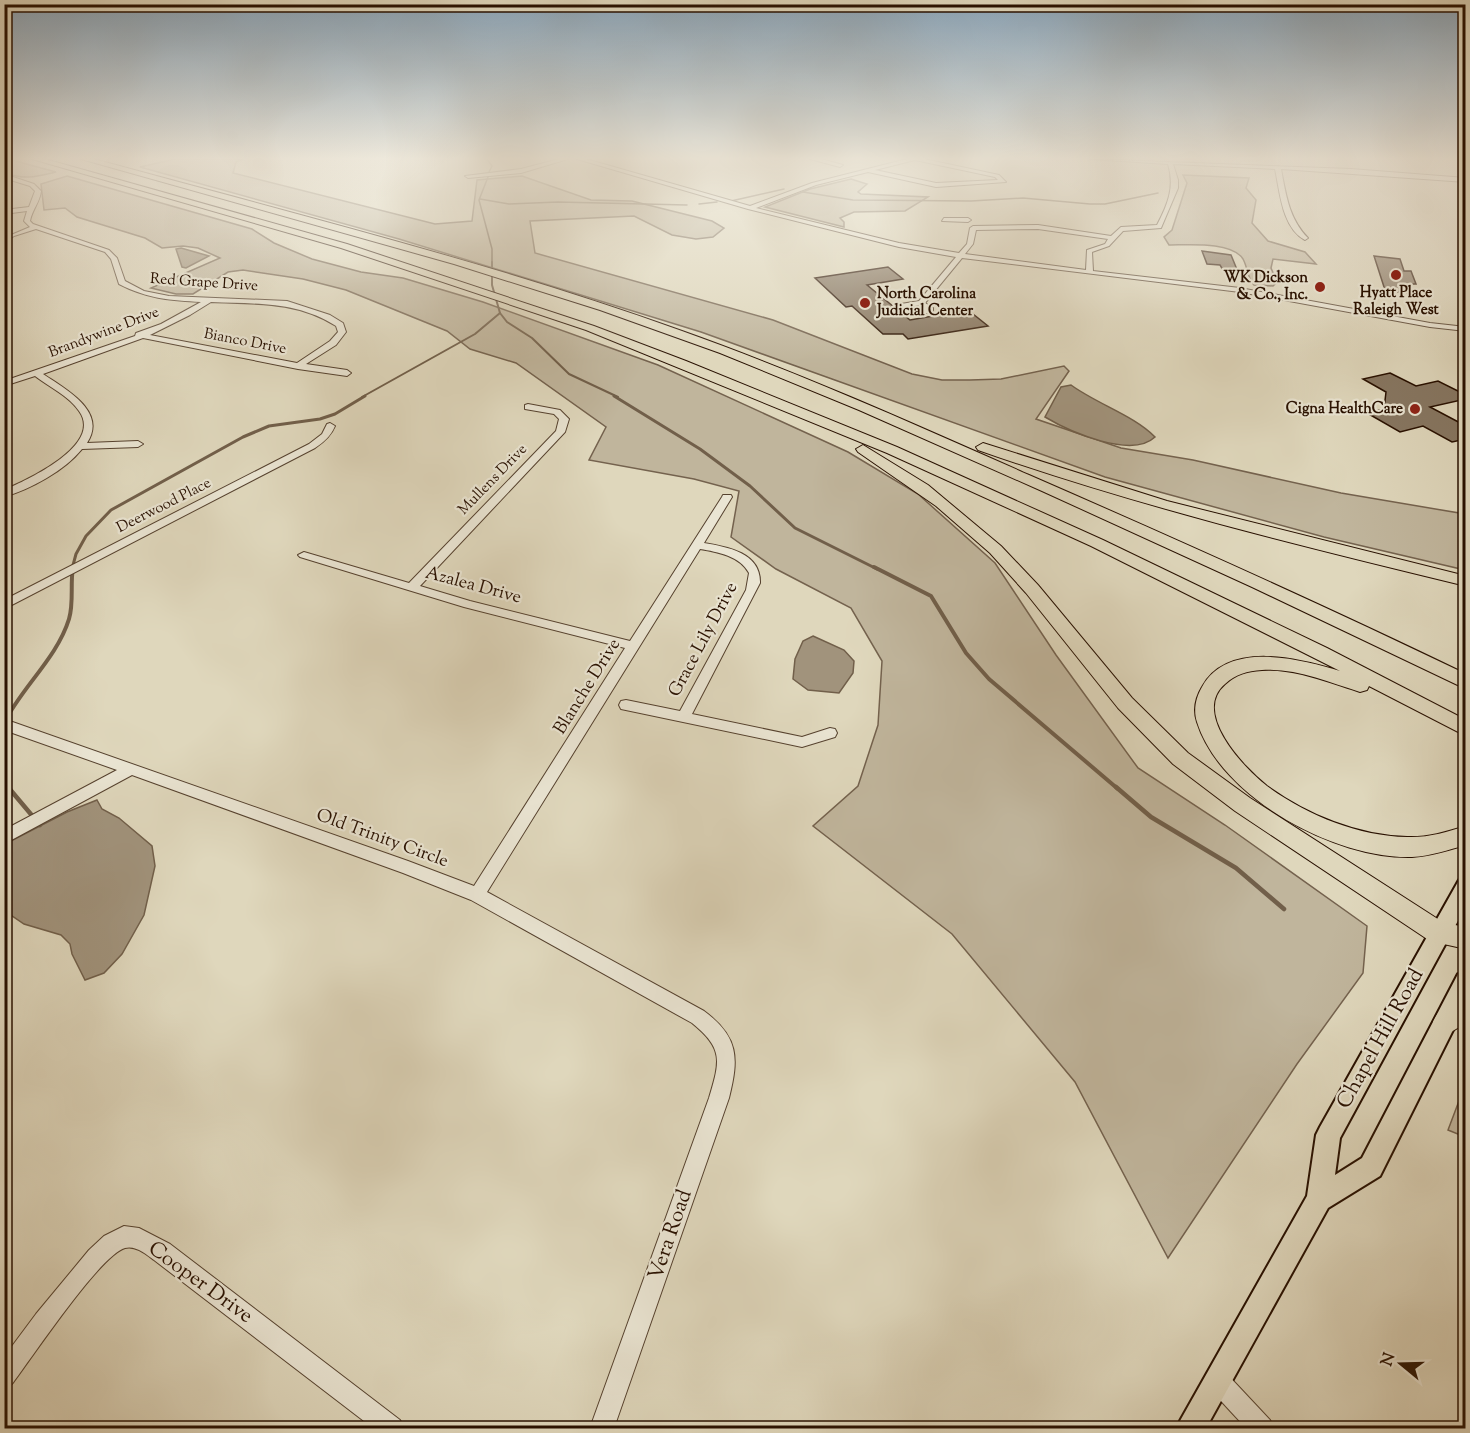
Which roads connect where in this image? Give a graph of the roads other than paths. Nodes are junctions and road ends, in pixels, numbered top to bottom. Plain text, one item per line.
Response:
1 (273, 226) edge
2 (332, 226) edge
3 (820, 226) edge
4 (1083, 226) edge
5 (1159, 226) edge
6 (1294, 226) edge
7 (36, 227) joint
8 (973, 228) joint
9 (1119, 231) junction
10 (1112, 238) junction
11 (1305, 238) dead end
12 (4, 241) edge
13 (958, 256) junction
14 (1090, 273) junction
15 (209, 300) junction
16 (921, 303) dead end
17 (1430, 325) junction
18 (1466, 329) edge
19 (139, 335) junction
20 (1466, 336) edge
21 (298, 366) junction
22 (347, 372) dead end
23 (36, 373) junction
24 (4, 384) edge
25 (528, 407) dead end
26 (875, 412) junction
27 (815, 419) junction
28 (330, 426) dead end
29 (138, 444) dead end
30 (81, 446) junction
31 (4, 494) edge
32 (727, 497) dead end
33 (698, 545) junction
34 (304, 555) dead end
35 (1466, 581) edge
36 (411, 588) junction
37 (4, 605) edge
38 (634, 646) junction
39 (1466, 682) edge
40 (626, 705) dead end
41 (1435, 713) junction
42 (684, 716) junction
43 (4, 724) edge
44 (1466, 729) edge
45 (830, 733) dead end
46 (131, 769) junction
47 (1466, 835) edge
48 (4, 838) edge
49 (1466, 886) edge
50 (477, 895) junction
51 (1439, 933) junction
52 (1466, 938) edge
53 (1466, 981) edge
54 (1456, 1014) edge
55 (723, 1039) joint
56 (1319, 1199) junction
57 (4, 1376) edge
58 (1217, 1380) junction
59 (1200, 1424) edge
60 (392, 1428) edge
61 (602, 1428) edge
62 (1262, 1428) edge

1 - 27 highway
2 - 26 highway
3 - 13 street
4 - 9 street
5 - 9 street
6 - 11 street
7 - 12 street
7 - 15 street, Red Grape Drive
8 - 10 street
8 - 13 street
9 - 10 street
10 - 14 street
13 - 14 street
13 - 16 street
14 - 17 street
15 - 19 street, Brandywine Drive
15 - 21 street, Red Grape Drive
17 - 18 street
17 - 20 street
19 - 21 street, Bianco Drive
19 - 23 street, Brandywine Drive
21 - 22 street, Bianco Drive
23 - 24 street, Brandywine Drive
23 - 30 street
25 - 36 street, Mullens Drive
26 - 35 highway
26 - 39 highway
27 - 41 highway
27 - 51 highway
28 - 37 street, Deerwood Place
29 - 30 street
30 - 31 street
32 - 33 street, Blanche Drive
33 - 38 street, Blanche Drive
33 - 42 street, Grace Lily Drive
34 - 36 street, Azalea Drive
36 - 38 street, Azalea Drive
38 - 50 street, Blanche Drive
40 - 42 street
41 - 44 highway
41 - 47 highway
42 - 45 street
43 - 46 street, Old Trinity Circle
46 - 48 street
46 - 50 street, Old Trinity Circle
49 - 51 main road, Chapel Hill Road
50 - 55 street, Old Trinity Circle
51 - 52 highway
51 - 56 main road, Chapel Hill Road
53 - 54 main road, Chapel Hill Road
54 - 56 main road, Chapel Hill Road
55 - 61 street, Vera Road
56 - 58 main road, Chapel Hill Road
57 - 60 street, Cooper Drive
58 - 59 main road, Chapel Hill Road
58 - 62 street

